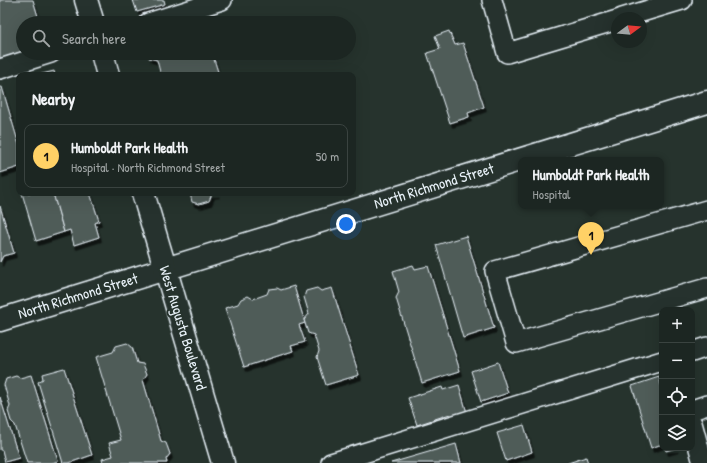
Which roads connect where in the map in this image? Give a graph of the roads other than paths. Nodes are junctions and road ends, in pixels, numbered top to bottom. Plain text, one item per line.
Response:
1 (86, 0) edge
2 (222, 0) edge
3 (492, 0) edge
4 (682, 0) edge
5 (642, 12) edge
6 (91, 16) edge
7 (171, 16) edge
8 (611, 22) edge
9 (28, 60) edge
10 (104, 60) edge
11 (0, 69) edge
12 (107, 72) edge
13 (707, 102) edge
14 (528, 157) edge
15 (518, 160) edge
16 (144, 196) edge
17 (707, 210) edge
18 (165, 269) junction
19 (707, 288) edge
20 (0, 320) edge
21 (707, 347) edge
22 (695, 351) edge
23 (659, 362) edge
24 (707, 405) edge
25 (695, 409) edge
26 (695, 433) edge
27 (222, 463) edge
28 (331, 463) edge
29 (704, 463) edge

1 - 6 street
2 - 7 lane
3 - 8 lane
4 - 5 lane
9 - 11 lane
10 - 12 street
13 - 14 street, North Richmond Street
15 - 18 street, North Richmond Street
16 - 18 street, West Augusta Boulevard
17 - 19 lane
18 - 20 street, North Richmond Street
18 - 27 street, West Augusta Boulevard
21 - 22 lane
23 - 28 lane
24 - 25 lane
26 - 29 lane

